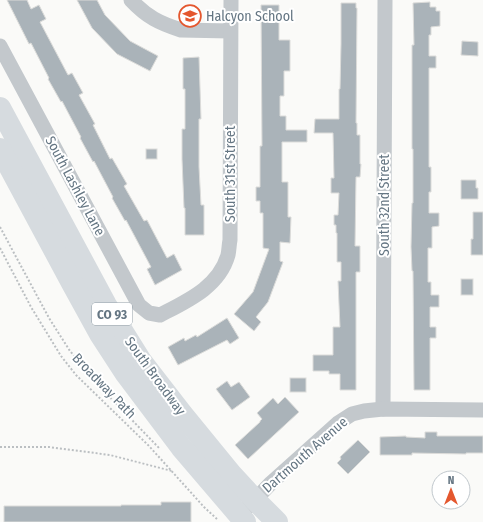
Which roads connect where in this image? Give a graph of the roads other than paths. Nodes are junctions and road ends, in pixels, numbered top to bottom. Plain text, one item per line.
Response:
1 (131, 0) edge
2 (231, 0) edge
3 (384, 0) edge
4 (230, 32) junction
5 (0, 46) edge
6 (0, 108) edge
7 (0, 149) edge
8 (160, 315) joint
9 (383, 409) junction
10 (483, 410) edge
11 (254, 500) junction
12 (240, 520) edge
13 (277, 522) edge

1 - 4 street
2 - 4 street, South 31st Street
3 - 9 street, South 32nd Street
4 - 8 street, South 31st Street
5 - 8 street, South Lashley Lane
6 - 11 main road, South Broadway / CO 93
7 - 12 main road, South Broadway / CO 93
9 - 10 street, Dartmouth Avenue
9 - 11 street, Dartmouth Avenue
11 - 12 street, Dartmouth Avenue
11 - 13 main road, South Broadway / CO 93

